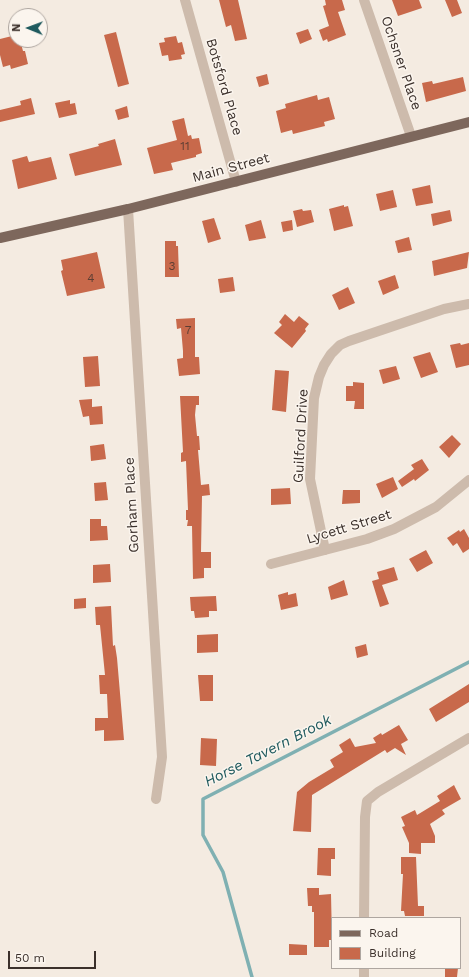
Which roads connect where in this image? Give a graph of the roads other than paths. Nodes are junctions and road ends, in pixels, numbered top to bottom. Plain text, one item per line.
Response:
1 (185, 0) edge
2 (364, 0) edge
3 (469, 122) edge
4 (411, 136) junction
5 (236, 182) junction
6 (128, 209) junction
7 (0, 238) edge
8 (469, 304) edge
9 (469, 480) edge
10 (324, 550) junction
11 (271, 564) dead end
12 (469, 738) edge
13 (156, 800) dead end
14 (364, 917) edge

1 - 5 street, Botsford Place
2 - 4 street, Ochsner Place
3 - 4 main road, Main Street
4 - 5 main road, Main Street
5 - 6 main road, Main Street
6 - 7 main road, Main Street
6 - 13 street, Gorham Place
8 - 10 street, Guilford Drive
9 - 10 street, Lycett Street
10 - 11 street, Lycett Street
12 - 14 street

